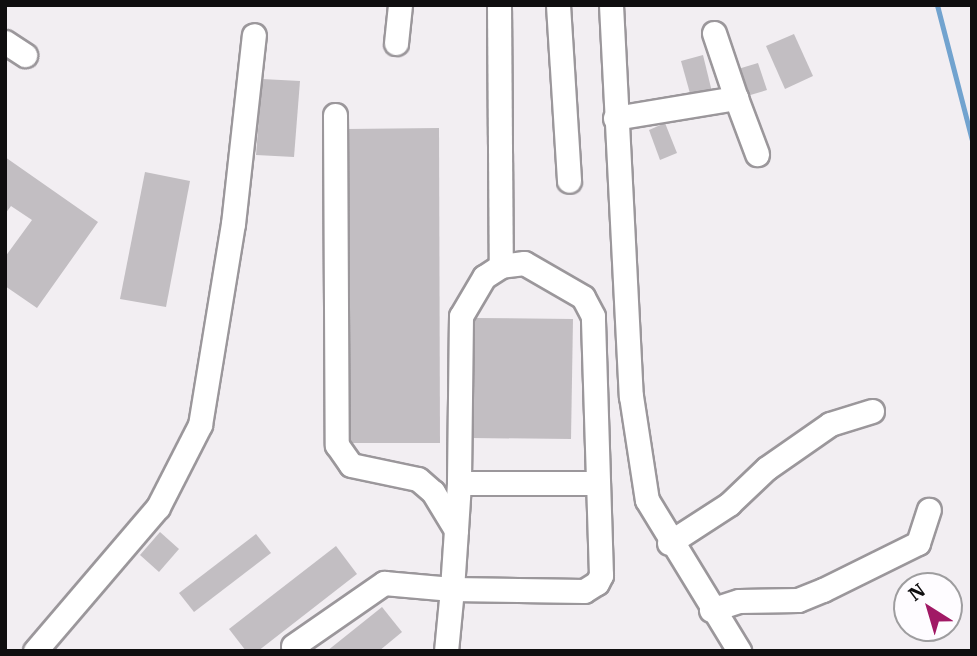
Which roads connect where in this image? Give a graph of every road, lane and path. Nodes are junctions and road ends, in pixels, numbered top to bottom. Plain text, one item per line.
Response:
1 (401, 5) edge
2 (499, 5) edge
3 (558, 5) edge
4 (611, 5) edge
5 (714, 33) dead end
6 (254, 35) dead end
7 (5, 41) edge
8 (396, 43) dead end
9 (24, 55) dead end
10 (736, 98) junction
11 (335, 115) dead end
12 (615, 118) junction
13 (757, 154) dead end
14 (569, 181) dead end
15 (501, 266) junction
16 (873, 411) dead end
17 (598, 482) junction
18 (459, 483) junction
19 (929, 510) dead end
20 (456, 530) junction
21 (669, 543) junction
22 (452, 589) junction
23 (711, 610) junction
24 (293, 646) dead end
25 (35, 651) edge
26 (446, 651) edge
27 (739, 651) edge

1 - 8 street
2 - 15 street
3 - 14 street
4 - 12 street
5 - 10 street
6 - 25 street
7 - 9 street
10 - 12 street
10 - 13 street
11 - 20 street
12 - 21 street
15 - 17 street
15 - 18 street
16 - 21 street
17 - 18 street
17 - 22 street
18 - 20 street
19 - 23 street
20 - 22 street
21 - 23 street
22 - 24 street
22 - 26 street
23 - 27 street

